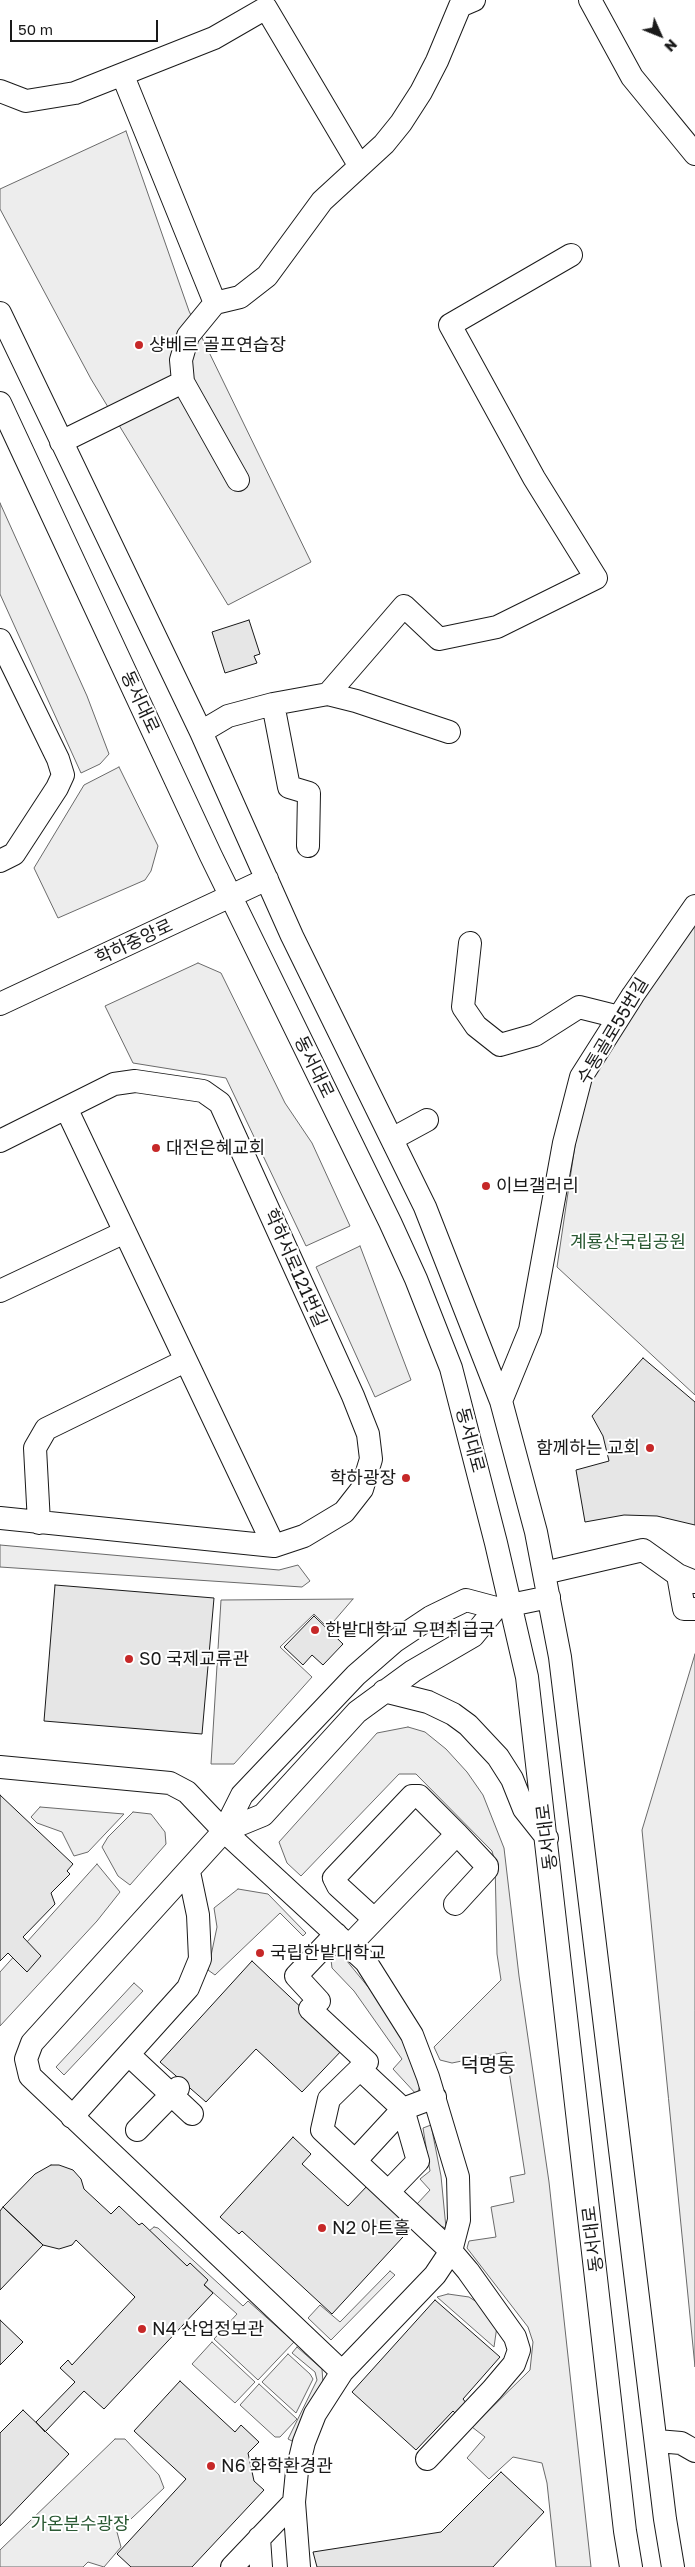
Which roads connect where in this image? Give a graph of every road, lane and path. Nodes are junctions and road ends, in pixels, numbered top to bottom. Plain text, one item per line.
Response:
1 (474, 0) edge
2 (590, 0) edge
3 (123, 76) junction
4 (0, 91) edge
5 (695, 154) edge
6 (359, 165) junction
7 (571, 255) dead end
8 (215, 303) junction
9 (0, 314) edge
10 (183, 382) junction
11 (0, 403) edge
12 (61, 442) junction
13 (238, 480) dead end
14 (0, 640) edge
15 (328, 694) junction
16 (273, 704) junction
17 (200, 732) junction
18 (449, 732) dead end
19 (308, 846) dead end
20 (0, 861) edge
21 (267, 879) junction
22 (231, 897) junction
23 (695, 906) edge
24 (470, 943) dead end
25 (0, 1004) edge
26 (619, 1017) junction
27 (67, 1110) junction
28 (427, 1120) dead end
29 (392, 1139) junction
30 (0, 1141) edge
31 (125, 1232) junction
32 (0, 1291) edge
33 (186, 1361) junction
34 (501, 1401) junction
35 (0, 1518) edge
36 (39, 1523) junction
37 (274, 1546) junction
38 (544, 1573) junction
39 (687, 1578) edge
40 (549, 1597) junction
41 (504, 1607) junction
42 (695, 1609) edge
43 (384, 1692) junction
44 (0, 1767) edge
45 (224, 1831) junction
46 (457, 1834) junction
47 (547, 1838) junction
48 (189, 1872) junction
49 (455, 1904) dead end
50 (374, 1919) junction
51 (343, 1940) junction
52 (129, 2055) junction
53 (360, 2069) junction
54 (174, 2091) junction
55 (435, 2097) junction
56 (403, 2110) junction
57 (192, 2114) dead end
58 (72, 2117) junction
59 (137, 2130) dead end
60 (355, 2161) junction
61 (388, 2192) junction
62 (451, 2251) junction
63 (342, 2372) junction
64 (657, 2442) junction
65 (695, 2451) edge
66 (427, 2458) dead end
67 (294, 2502) junction
68 (259, 2538) junction
69 (232, 2567) edge
70 (261, 2567) edge
71 (299, 2567) edge
72 (632, 2567) edge
73 (673, 2567) edge

1 - 6 street
2 - 5 street
3 - 4 street
3 - 6 street
3 - 8 street
6 - 8 street
7 - 15 street
8 - 10 street
9 - 12 street, 동서대로
10 - 12 street
10 - 13 street
11 - 22 street, 동서대로
12 - 17 street, 동서대로
14 - 20 street
15 - 16 street
15 - 18 street
16 - 17 street
16 - 19 street
17 - 21 street, 동서대로
21 - 22 street, 학하중앙로
21 - 29 street, 동서대로
22 - 25 street, 학하중앙로
22 - 41 street, 동서대로
23 - 26 street, 수통골로55번길
24 - 26 street
26 - 34 street, 수통골로55번길
27 - 30 street, 학하서로121번길
27 - 31 street
27 - 37 street, 학하서로121번길
28 - 29 street
29 - 34 street, 동서대로
31 - 32 street
31 - 33 street
33 - 36 street
33 - 37 street
34 - 38 street, 동서대로
35 - 36 street, 학하서로121번길
36 - 37 street, 학하서로121번길
38 - 39 street
38 - 40 street, 동서대로
39 - 42 street
40 - 41 street
40 - 64 street, 동서대로
41 - 43 street
41 - 45 street
41 - 47 street, 동서대로
43 - 45 street
43 - 47 street
44 - 45 street
45 - 48 street
45 - 51 street
46 - 49 street
46 - 50 street
46 - 50 street
47 - 72 street, 동서대로
48 - 52 street
48 - 58 street
50 - 51 street
51 - 53 street
51 - 55 street
52 - 54 street
52 - 58 street
53 - 56 street
53 - 60 street
54 - 57 street
54 - 59 street
55 - 56 street
55 - 62 street
56 - 60 street
56 - 61 street
58 - 63 street
60 - 61 street
61 - 62 street
62 - 63 street
62 - 66 street
63 - 67 street
64 - 65 street
64 - 73 street, 동서대로
67 - 68 street
67 - 71 street
68 - 69 street
68 - 70 street

